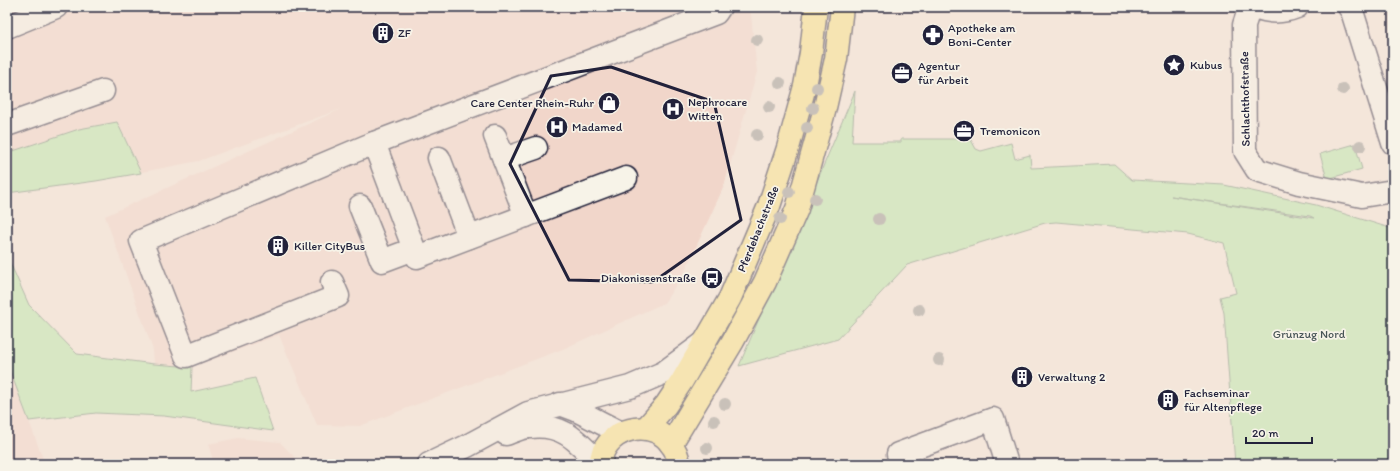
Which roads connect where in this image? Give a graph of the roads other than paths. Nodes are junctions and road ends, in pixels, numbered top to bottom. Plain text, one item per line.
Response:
1 (56, 7) edge
2 (720, 7) edge
3 (842, 7) edge
4 (1250, 7) edge
5 (1255, 7) edge
6 (1297, 7) edge
7 (1349, 7) edge
8 (814, 8) edge
9 (7, 27) edge
10 (103, 91) dead end
11 (7, 125) edge
12 (495, 136) dead end
13 (374, 143) junction
14 (1393, 143) edge
15 (536, 148) dead end
16 (439, 158) dead end
17 (504, 159) junction
18 (626, 178) dead end
19 (1393, 191) edge
20 (360, 206) dead end
21 (526, 216) junction
22 (469, 237) junction
23 (414, 249) junction
24 (332, 282) dead end
25 (705, 342) junction
26 (560, 404) junction
27 (646, 428) junction
28 (621, 433) junction
29 (672, 444) junction
30 (467, 446) junction
31 (898, 454) dead end
32 (429, 464) edge
33 (600, 464) edge
34 (679, 464) edge
35 (1007, 464) edge

1 - 9 street
2 - 13 street
3 - 29 main road
4 - 19 street, Schlachthofstraße
5 - 6 street
7 - 14 street
8 - 25 main road, Pferdebachstraße
10 - 11 street
12 - 17 street
13 - 23 street
13 - 24 street
15 - 17 street
16 - 22 street
17 - 21 street
18 - 21 street
20 - 23 street
21 - 22 street
22 - 23 street
25 - 26 street
25 - 27 main road, Pferdebachstraße
26 - 28 street
26 - 30 street
27 - 28 main road
27 - 29 main road
28 - 33 main road
29 - 34 main road
30 - 32 street
30 - 33 street
31 - 35 street

